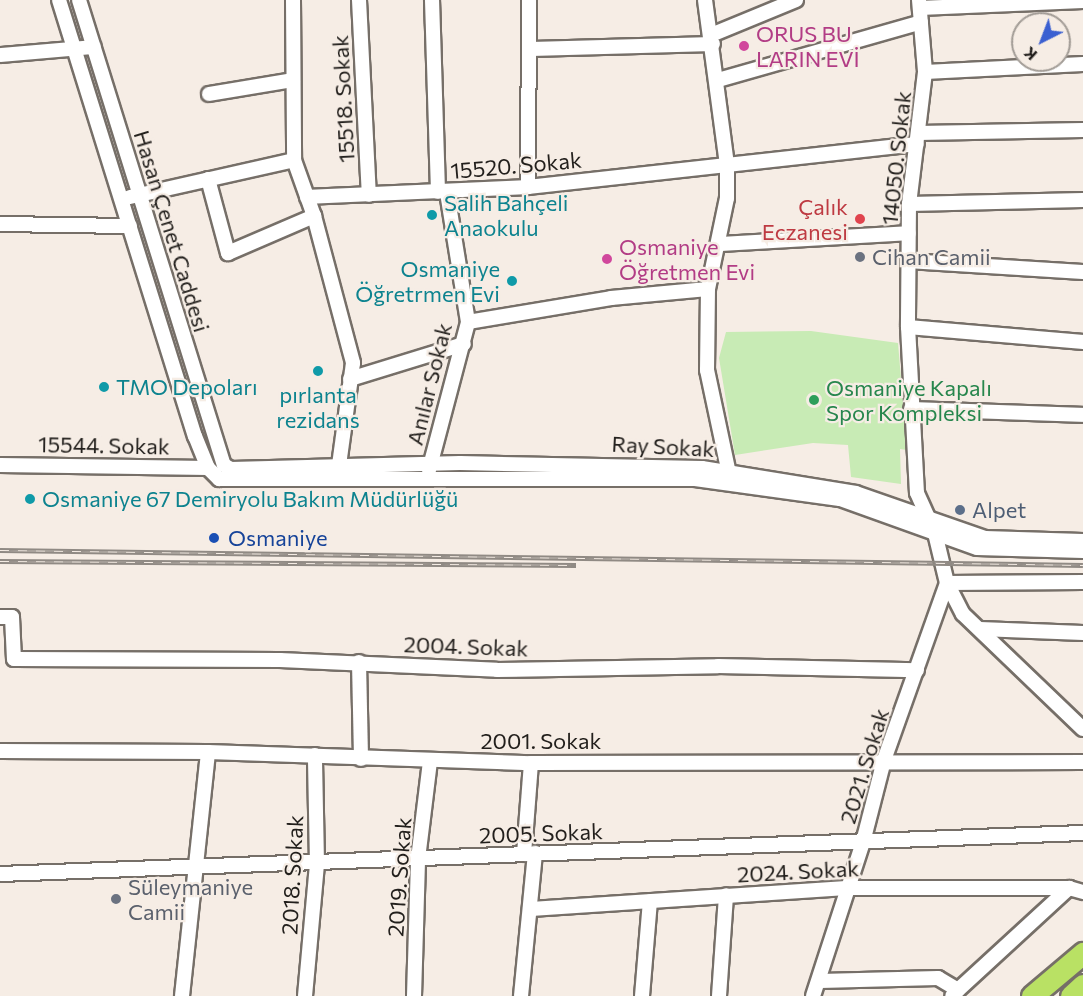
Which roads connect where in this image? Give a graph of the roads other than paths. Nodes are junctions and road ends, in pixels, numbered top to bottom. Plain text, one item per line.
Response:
1 (59, 0) edge
2 (79, 0) edge
3 (293, 0) edge
4 (359, 0) edge
5 (432, 0) edge
6 (529, 0) edge
7 (705, 0) edge
8 (796, 0) edge
9 (1083, 1) edge
10 (1046, 2) edge
11 (920, 10) edge
12 (712, 39) junction
13 (94, 47) junction
14 (531, 49) junction
15 (73, 50) junction
16 (0, 55) edge
17 (1083, 64) edge
18 (925, 72) junction
19 (293, 80) junction
20 (718, 80) junction
21 (210, 94) dead end
22 (1083, 130) edge
23 (918, 138) junction
24 (294, 160) junction
25 (727, 165) junction
26 (208, 179) junction
27 (528, 187) junction
28 (442, 192) junction
29 (369, 195) junction
30 (139, 196) junction
31 (307, 197) junction
32 (121, 198) junction
33 (1083, 200) edge
34 (909, 204) junction
35 (314, 216) junction
36 (0, 224) edge
37 (130, 226) junction
38 (909, 233) junction
39 (719, 244) junction
40 (908, 261) junction
41 (1083, 272) edge
42 (708, 289) junction
43 (468, 322) junction
44 (908, 327) junction
45 (1083, 342) edge
46 (464, 344) junction
47 (350, 379) junction
48 (911, 409) junction
49 (1083, 415) edge
50 (431, 463) junction
51 (0, 465) edge
52 (339, 465) junction
53 (207, 468) junction
54 (231, 469) joint
55 (729, 477) junction
56 (427, 478) junction
57 (929, 520) junction
58 (935, 533) junction
59 (1083, 541) edge
60 (1083, 551) edge
61 (1083, 582) edge
62 (947, 583) junction
63 (0, 617) edge
64 (980, 629) junction
65 (1083, 633) edge
66 (359, 663) junction
67 (917, 670) junction
68 (1081, 725) edge
69 (0, 751) edge
70 (208, 752) junction
71 (315, 755) junction
72 (361, 759) junction
73 (884, 760) junction
74 (430, 761) junction
75 (1083, 762) edge
76 (531, 763) junction
77 (1083, 833) edge
78 (863, 842) junction
79 (529, 854) junction
80 (418, 859) junction
81 (317, 864) junction
82 (198, 865) junction
83 (0, 874) edge
84 (846, 888) junction
85 (1069, 888) junction
86 (1083, 892) edge
87 (726, 895) junction
88 (650, 901) junction
89 (531, 909) junction
90 (1083, 953) edge
91 (820, 981) junction
92 (1083, 985) edge
93 (955, 993) edge
94 (182, 996) edge
95 (305, 996) edge
96 (414, 996) edge
97 (521, 996) edge
98 (642, 996) edge
99 (719, 996) edge
100 (813, 996) edge
101 (1032, 996) edge
102 (1071, 996) edge

1 - 15 street
2 - 13 street, Hasan Çenet Caddesi
3 - 19 street
4 - 29 street, 15518. Sokak
5 - 28 street, Anılar Sokak
6 - 14 street
7 - 12 street
8 - 12 street
9 - 10 street
10 - 11 street
11 - 18 street, 14050. Sokak
11 - 20 street
12 - 14 street
12 - 20 street
13 - 15 street
13 - 30 street, Hasan Çenet Caddesi
14 - 27 street
15 - 16 street
15 - 32 street
17 - 18 street
18 - 23 street, 14050. Sokak
19 - 21 street
19 - 24 street
20 - 25 street
22 - 23 street, 15520. Sokak
23 - 25 street, 15520. Sokak
23 - 34 street, 14050. Sokak
24 - 26 street
24 - 31 street
25 - 27 street, 15520. Sokak
25 - 39 street
26 - 30 street
26 - 35 street
27 - 28 street, 15520. Sokak
28 - 29 street, 15520. Sokak
28 - 43 street, Anılar Sokak
29 - 31 street, 15520. Sokak
30 - 32 street
30 - 54 street, Hasan Çenet Caddesi
31 - 35 street
32 - 37 street
33 - 34 street
34 - 38 street, 14050. Sokak
35 - 47 street
36 - 37 street
37 - 53 street
38 - 39 street
38 - 40 street, 14050. Sokak
39 - 42 street
40 - 41 street
40 - 44 street, 14050. Sokak
42 - 43 street
42 - 55 street
43 - 46 street, Anılar Sokak
44 - 45 street
44 - 48 street, 14050. Sokak
46 - 47 street
46 - 50 street, Anılar Sokak
47 - 52 street
48 - 49 street
48 - 57 street, 14050. Sokak
50 - 52 street, Ray Sokak
50 - 55 street, Ray Sokak
50 - 56 street, Anılar Sokak
51 - 53 street, 15544. Sokak
52 - 54 street, Ray Sokak
53 - 56 street
55 - 56 street
55 - 57 street, Ray Sokak
55 - 58 street
57 - 58 street, 14050. Sokak
57 - 59 street, Ray Sokak
58 - 60 street
58 - 62 street, 14050. Sokak
61 - 62 street
62 - 64 street, 14050. Sokak
62 - 67 street, 2021. Sokak
63 - 66 street, 2004. Sokak
64 - 65 street
64 - 68 street, 14050. Sokak
66 - 67 street, 2004. Sokak
66 - 72 street
67 - 73 street, 2021. Sokak
69 - 70 street, 2001. Sokak
70 - 71 street, 2001. Sokak
70 - 82 street
71 - 72 street, 2001. Sokak
71 - 81 street, 2018. Sokak
72 - 74 street, 2001. Sokak
73 - 75 street, 2001. Sokak
73 - 76 street, 2001. Sokak
73 - 78 street, 2021. Sokak
74 - 76 street, 2001. Sokak
74 - 80 street, 2019. Sokak
76 - 79 street
77 - 78 street, 2005. Sokak
78 - 79 street, 2005. Sokak
78 - 84 street, 2021. Sokak
79 - 80 street, 2005. Sokak
79 - 89 street
80 - 81 street, 2005. Sokak
80 - 96 street, 2019. Sokak
81 - 82 street, 2005. Sokak
81 - 95 street, 2018. Sokak
82 - 83 street, 2005. Sokak
82 - 94 street
84 - 85 street, 2024. Sokak
84 - 87 street, 2024. Sokak
84 - 91 street, 2021. Sokak
85 - 86 street, 2024. Sokak
85 - 93 street
87 - 88 street, 2024. Sokak
87 - 99 street
88 - 89 street, 2024. Sokak
88 - 98 street
89 - 97 street
90 - 101 highway
91 - 93 street
91 - 100 street, 2021. Sokak
92 - 102 highway

